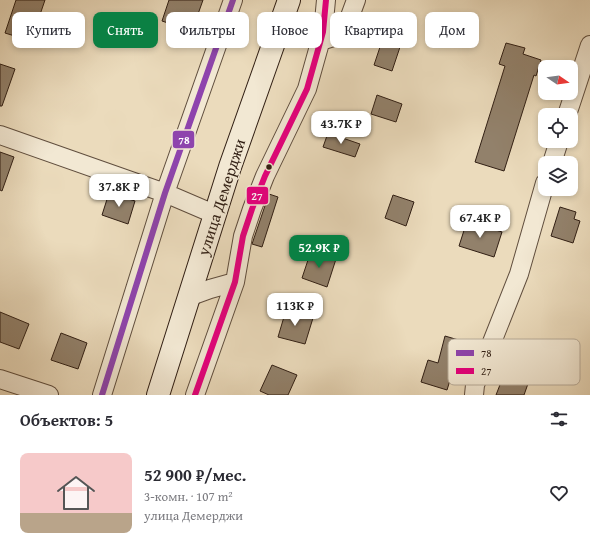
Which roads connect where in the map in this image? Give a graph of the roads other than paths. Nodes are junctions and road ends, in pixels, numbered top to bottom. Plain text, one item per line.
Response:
1 (233, 0) edge
2 (289, 0) edge
3 (326, 0) edge
4 (356, 0) edge
5 (322, 36) edge
6 (322, 41) edge
7 (590, 45) edge
8 (319, 48) edge
9 (569, 108) edge
10 (0, 135) edge
11 (165, 193) junction
12 (541, 196) edge
13 (214, 214) junction
14 (235, 282) junction
15 (188, 297) junction
16 (493, 339) edge
17 (0, 379) edge
18 (475, 385) edge
19 (50, 395) edge
20 (102, 395) edge
21 (158, 395) edge
22 (195, 395) edge
23 (474, 395) edge

1 - 11 street
2 - 13 main road, улица Демерджи
3 - 5 street
4 - 6 street
7 - 9 street
8 - 14 street
10 - 11 street
11 - 13 street
11 - 20 street
12 - 16 street
13 - 15 main road, улица Демерджи
14 - 15 street
14 - 22 street
15 - 21 main road, улица Демерджи
17 - 19 street
18 - 23 street

